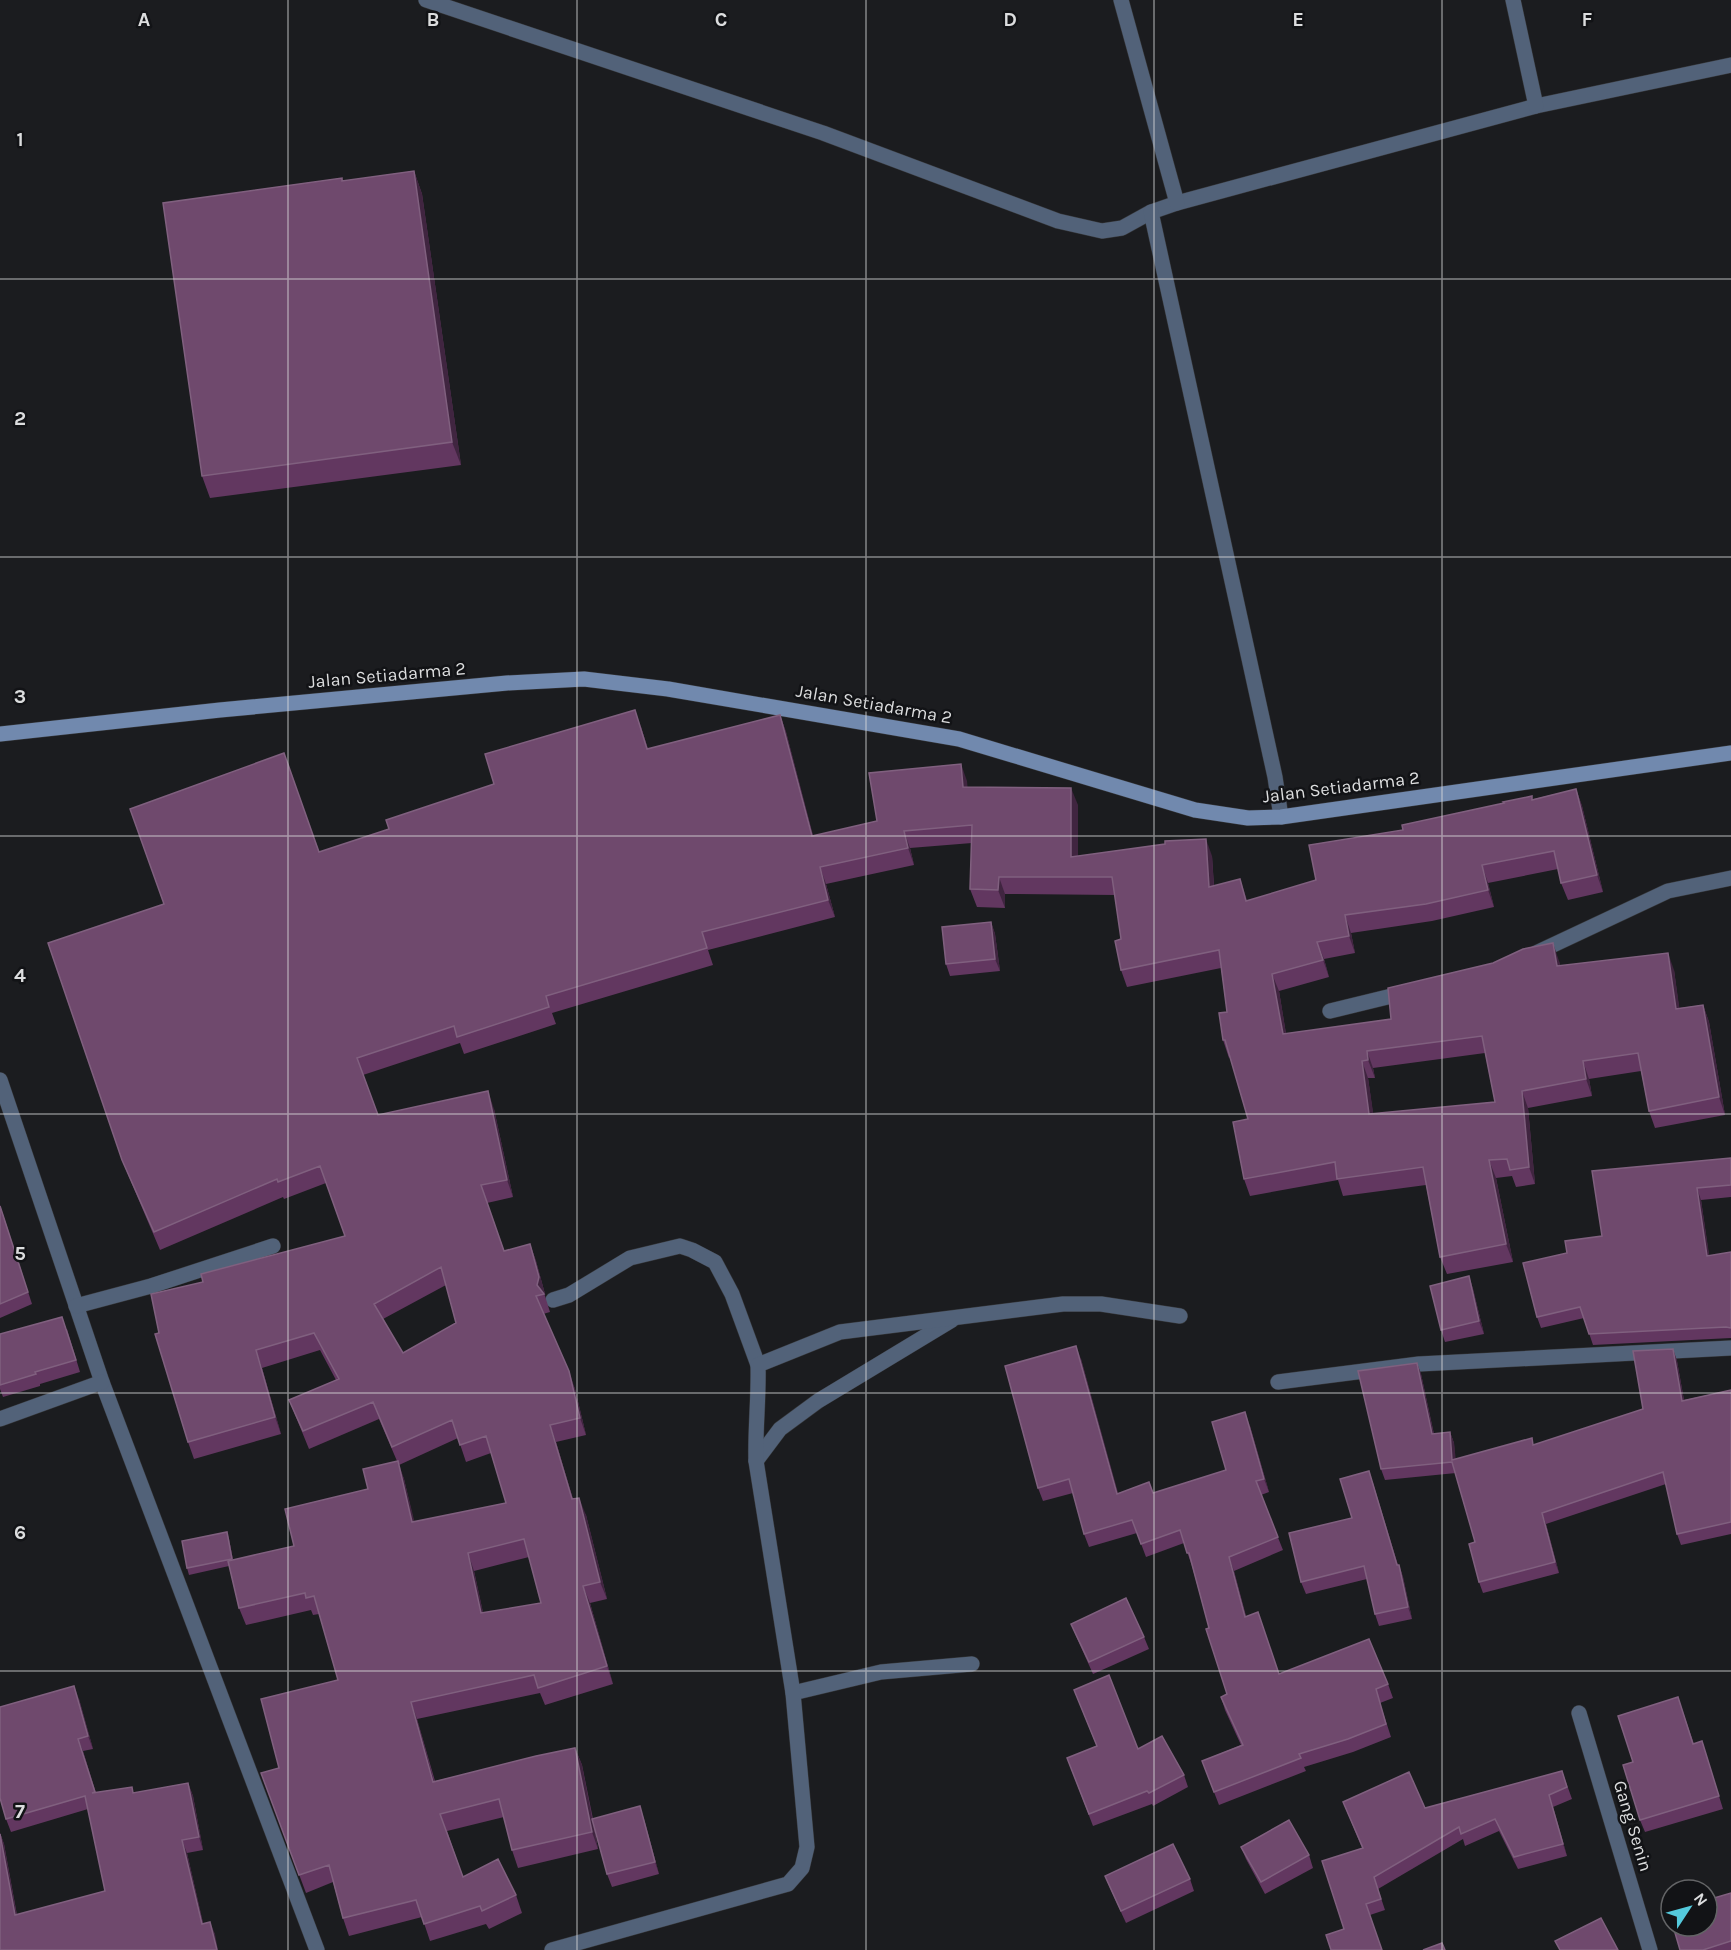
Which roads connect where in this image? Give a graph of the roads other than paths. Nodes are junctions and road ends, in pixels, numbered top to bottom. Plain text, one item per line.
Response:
1 (426, 0) edge
2 (1121, 0) edge
3 (1513, 0) edge
4 (1731, 65) edge
5 (1536, 106) junction
6 (1177, 203) junction
7 (1151, 212) junction
8 (0, 734) edge
9 (1731, 753) edge
10 (1281, 817) junction
11 (1731, 878) edge
12 (1518, 961) edge
13 (1419, 990) edge
14 (1329, 1011) dead end
15 (0, 1080) edge
16 (273, 1246) dead end
17 (553, 1300) dead end
18 (76, 1306) junction
19 (1180, 1316) dead end
20 (956, 1317) junction
21 (1731, 1347) edge
22 (758, 1365) junction
23 (102, 1382) junction
24 (1278, 1382) dead end
25 (0, 1419) edge
26 (756, 1461) junction
27 (972, 1664) dead end
28 (792, 1693) junction
29 (1579, 1713) dead end
30 (317, 1950) edge
31 (552, 1950) edge
32 (1650, 1950) edge

1 - 7 street
2 - 6 street
3 - 5 street
4 - 5 street
5 - 6 street
6 - 7 street
7 - 10 street
8 - 10 main road, Jalan Setiadarma 2
9 - 10 main road, Jalan Setiadarma 2
11 - 12 street
13 - 14 street
15 - 18 street
16 - 18 street
17 - 22 street
18 - 23 street
19 - 20 street
20 - 22 street
20 - 26 street
21 - 24 street
22 - 26 street
23 - 25 street
23 - 30 street
26 - 28 street
27 - 28 street
28 - 31 street
29 - 32 street, Gang Senin

